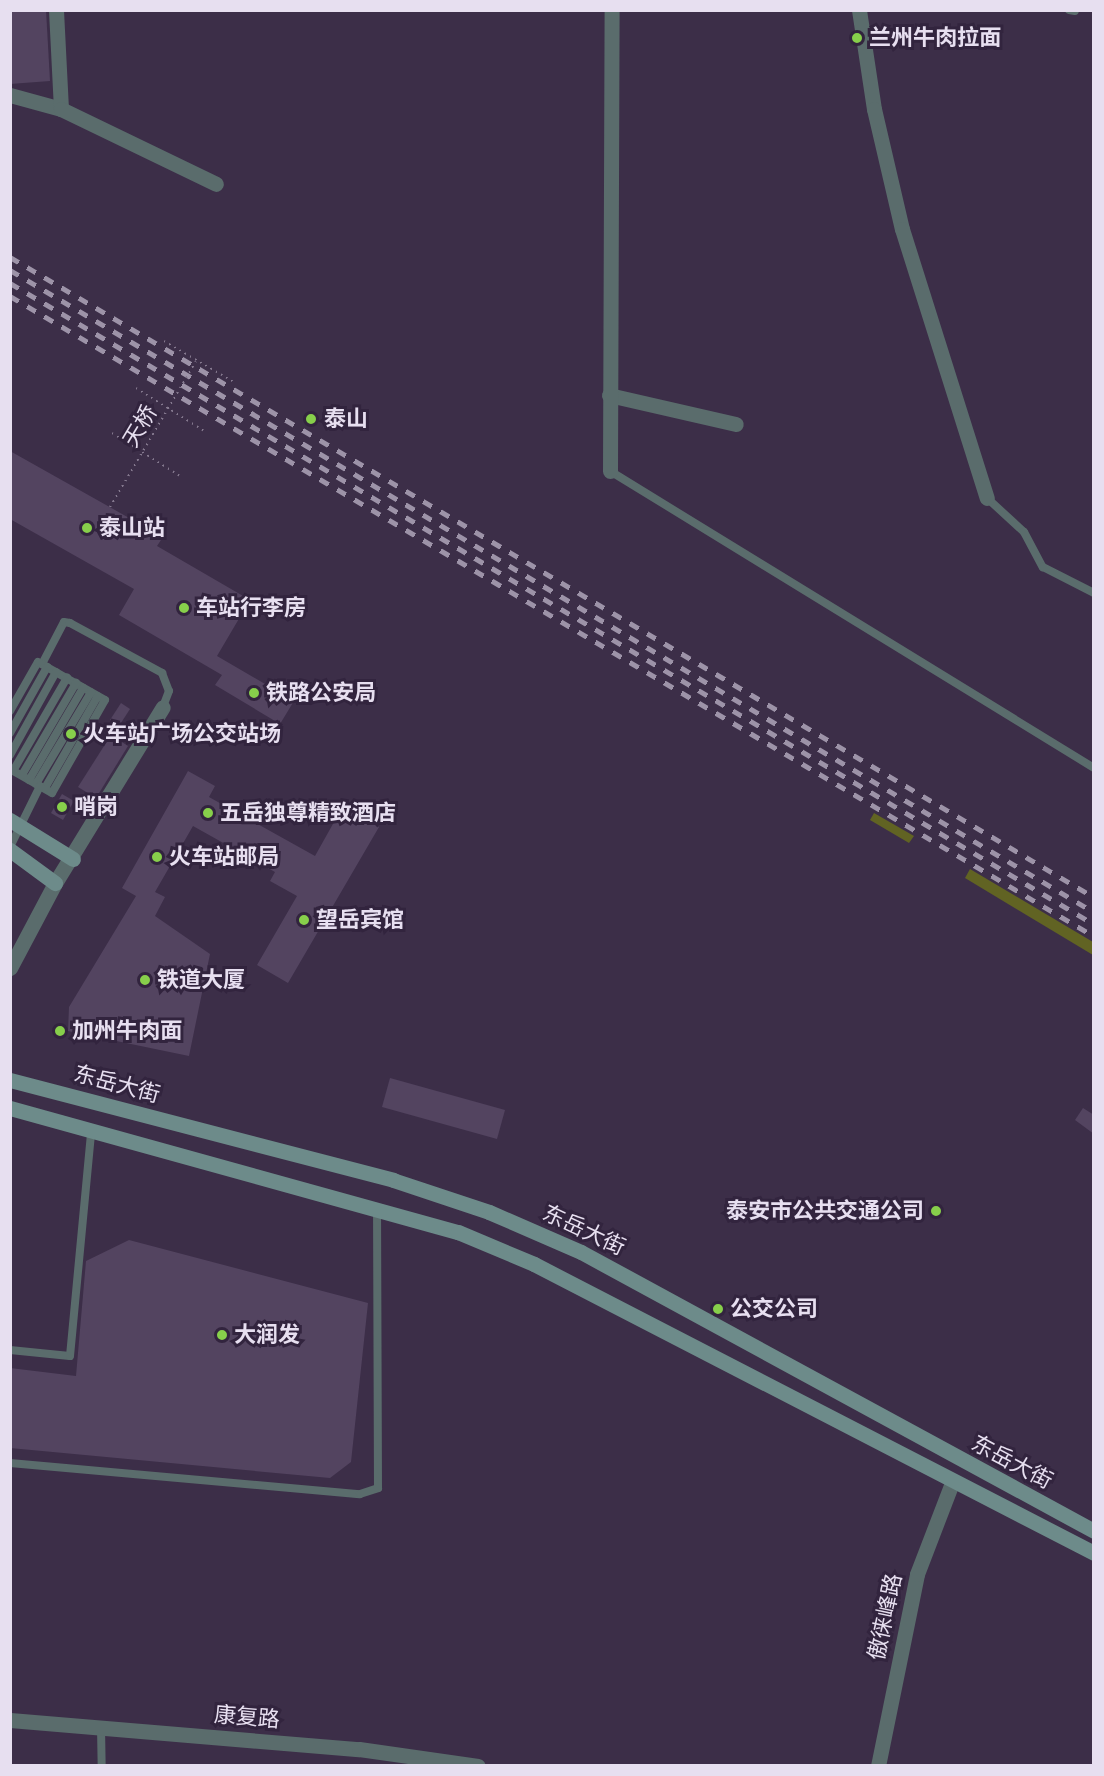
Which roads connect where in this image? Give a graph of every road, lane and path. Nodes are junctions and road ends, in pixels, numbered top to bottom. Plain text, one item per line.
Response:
1 (56, 10) edge
2 (612, 10) edge
3 (859, 10) edge
4 (10, 95) edge
5 (61, 109) junction
6 (216, 184) dead end
7 (164, 341) dead end
8 (196, 361) junction
9 (234, 382) dead end
10 (136, 388) dead end
11 (609, 395) junction
12 (168, 409) junction
13 (736, 423) dead end
14 (206, 432) dead end
15 (112, 434) dead end
16 (140, 455) junction
17 (610, 471) joint
18 (180, 476) dead end
19 (987, 498) joint
20 (110, 507) dead end
21 (1094, 593) edge
22 (45, 666) junction
23 (56, 672) junction
24 (67, 678) junction
25 (87, 690) junction
26 (163, 707) joint
27 (10, 711) edge
28 (10, 732) edge
29 (10, 755) edge
30 (1094, 768) edge
31 (12, 770) edge
32 (34, 782) junction
33 (16, 823) edge
34 (10, 849) edge
35 (73, 859) junction
36 (55, 883) junction
37 (10, 968) edge
38 (10, 1080) edge
39 (10, 1108) edge
40 (91, 1132) junction
41 (377, 1208) junction
42 (10, 1350) edge
43 (964, 1462) junction
44 (10, 1463) edge
45 (952, 1483) junction
46 (1094, 1531) edge
47 (1094, 1553) edge
48 (10, 1720) edge
49 (101, 1727) junction
50 (102, 1766) edge
51 (478, 1766) edge
52 (878, 1766) edge

1 - 5 street
2 - 11 street
3 - 19 street
4 - 5 street
5 - 6 street
7 - 8 path
8 - 9 path
8 - 12 path, 天桥, bridge
10 - 12 path
11 - 13 street
11 - 17 street
12 - 14 path
12 - 16 path, 天桥, bridge
15 - 16 path
16 - 18 path
16 - 20 path, 天桥, bridge
17 - 30 lane
19 - 21 lane
22 - 23 lane
22 - 26 lane
22 - 27 lane
22 - 28 lane
23 - 24 lane
23 - 29 lane
24 - 25 lane
24 - 31 lane
25 - 32 lane
25 - 32 lane
25 - 32 lane
26 - 35 street
31 - 32 lane
32 - 33 lane
33 - 34 lane
33 - 35 main road
34 - 36 main road
35 - 36 street
36 - 37 street
38 - 43 main road, 东岳大街
39 - 40 main road, 东岳大街
40 - 41 main road, 东岳大街
40 - 42 lane
41 - 44 lane
41 - 45 main road, 东岳大街
43 - 45 main road
43 - 46 main road, 东岳大街
45 - 47 main road, 东岳大街
45 - 52 street, 傲徕峰路
48 - 49 street, 康复路
49 - 50 lane
49 - 51 street, 康复路

